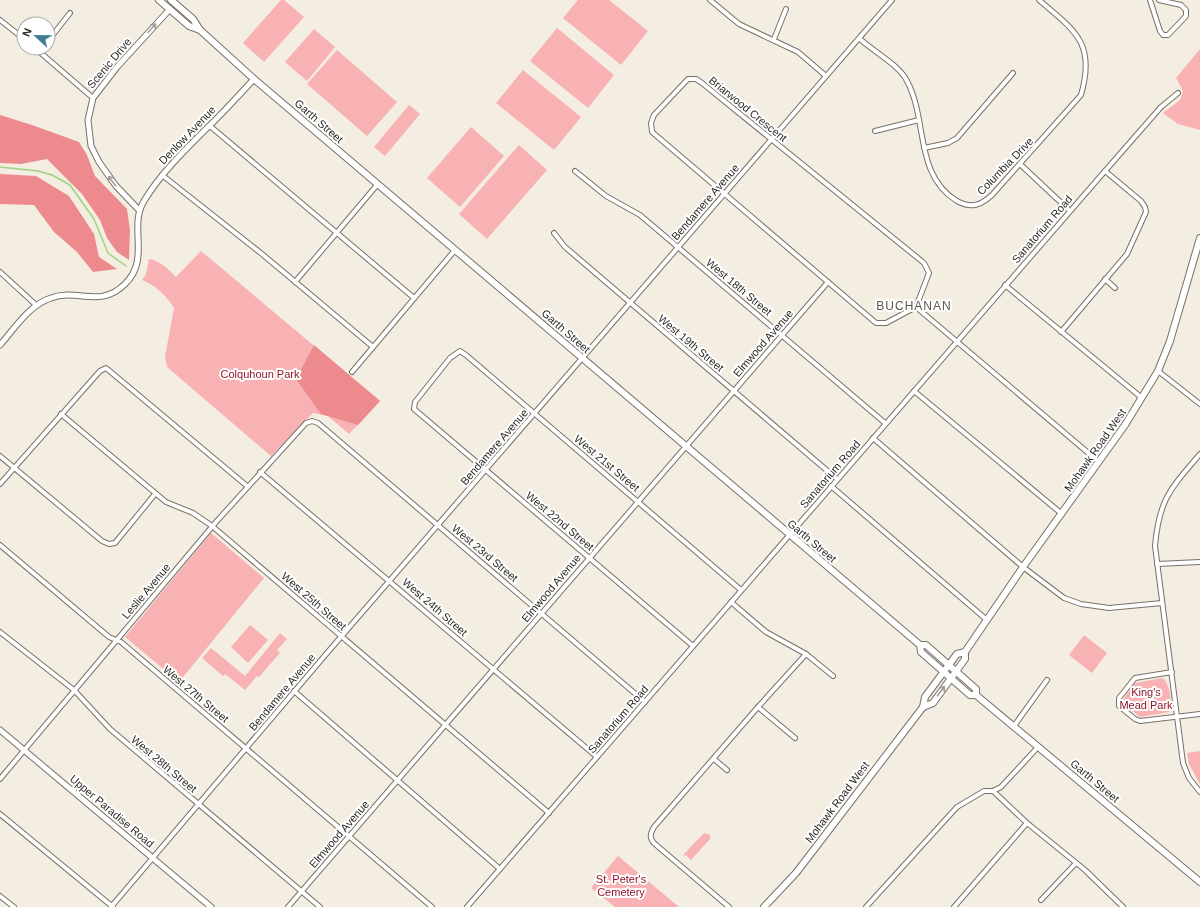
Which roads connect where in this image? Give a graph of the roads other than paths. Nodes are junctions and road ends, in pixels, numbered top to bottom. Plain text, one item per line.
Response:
1 (159, 0) edge
2 (710, 0) edge
3 (892, 0) edge
4 (1039, 0) edge
5 (1150, 0) edge
6 (1159, 0) edge
7 (175, 1) edge
8 (170, 8) junction
9 (786, 9) dead end
10 (70, 13) dead end
11 (0, 20) edge
12 (200, 30) junction
13 (56, 31) edge
14 (16, 33) edge
15 (774, 39) junction
16 (860, 39) junction
17 (48, 56) edge
18 (1013, 73) dead end
19 (826, 76) junction
20 (254, 79) junction
21 (1178, 93) dead end
22 (93, 98) junction
23 (919, 120) junction
24 (210, 126) junction
25 (875, 131) dead end
26 (772, 140) junction
27 (924, 148) junction
28 (1021, 165) junction
29 (575, 170) dead end
30 (1105, 171) junction
31 (162, 176) junction
32 (377, 185) junction
33 (724, 194) junction
34 (139, 210) junction
35 (1070, 211) junction
36 (336, 233) junction
37 (554, 233) dead end
38 (1200, 241) edge
39 (678, 247) junction
40 (455, 250) junction
41 (0, 272) edge
42 (1105, 279) junction
43 (294, 282) junction
44 (828, 282) junction
45 (1005, 285) junction
46 (1115, 288) dead end
47 (414, 298) junction
48 (630, 303) junction
49 (36, 305) junction
50 (916, 307) junction
51 (1061, 332) junction
52 (782, 335) junction
53 (956, 341) junction
54 (0, 345) edge
55 (373, 347) junction
56 (582, 358) junction
57 (1158, 371) junction
58 (352, 372) dead end
59 (734, 391) junction
60 (914, 391) junction
61 (1142, 398) junction
62 (1200, 404) edge
63 (414, 409) joint
64 (61, 414) junction
65 (534, 414) junction
66 (312, 421) joint
67 (886, 423) junction
68 (874, 438) junction
69 (685, 446) junction
70 (1200, 454) edge
71 (0, 456) edge
72 (1099, 462) junction
73 (14, 468) junction
74 (486, 470) junction
75 (260, 472) junction
76 (837, 479) junction
77 (0, 484) edge
78 (247, 486) junction
79 (831, 486) junction
80 (155, 494) junction
81 (638, 501) junction
82 (1062, 514) junction
83 (438, 525) junction
84 (212, 526) junction
85 (789, 535) junction
86 (0, 545) edge
87 (589, 558) junction
88 (1200, 562) edge
89 (1157, 564) junction
90 (1023, 567) junction
91 (390, 581) junction
92 (741, 590) junction
93 (731, 602) junction
94 (1162, 603) junction
95 (542, 613) junction
96 (987, 620) junction
97 (0, 632) edge
98 (342, 636) junction
99 (117, 640) junction
100 (920, 645) junction
101 (693, 646) junction
102 (965, 652) junction
103 (806, 654) junction
104 (949, 666) junction
105 (494, 670) junction
106 (944, 672) junction
107 (956, 672) junction
108 (1172, 672) junction
109 (833, 676) dead end
110 (951, 678) junction
111 (1047, 680) dead end
112 (74, 690) junction
113 (294, 691) junction
114 (976, 695) junction
115 (645, 702) junction
116 (758, 707) junction
117 (923, 707) junction
118 (1200, 714) edge
119 (1177, 717) junction
120 (445, 724) junction
121 (1014, 726) junction
122 (0, 730) edge
123 (796, 738) dead end
124 (1038, 747) junction
125 (246, 748) junction
126 (24, 750) junction
127 (597, 757) junction
128 (714, 759) junction
129 (727, 770) dead end
130 (0, 780) edge
131 (398, 780) junction
132 (993, 791) junction
133 (1200, 792) edge
134 (198, 804) junction
135 (549, 813) junction
136 (0, 814) edge
137 (1027, 823) junction
138 (350, 835) junction
139 (152, 858) junction
140 (1076, 863) junction
141 (500, 869) junction
142 (1200, 882) edge
143 (301, 891) junction
144 (0, 896) edge
145 (1041, 900) dead end
146 (112, 906) edge
147 (1121, 906) edge
148 (14, 907) edge
149 (211, 907) edge
150 (288, 907) edge
151 (320, 907) edge
152 (432, 907) edge
153 (468, 907) edge
154 (729, 907) edge
155 (764, 907) edge
156 (866, 907) edge
157 (954, 907) edge

1 - 8 main road, Garth Street
2 - 15 street
3 - 16 street, Bendamere Avenue
4 - 28 street, Columbia Drive
5 - 6 street
7 - 8 main road
7 - 12 main road, Garth Street
8 - 12 main road, Garth Street
22 -> 8 street, Scenic Drive
9 - 15 street
10 - 13 street
11 - 14 street
12 - 20 main road, Garth Street
15 - 19 street
16 - 19 street, Bendamere Avenue
16 - 23 street, Columbia Drive
17 - 22 street
18 - 27 street
19 - 26 street, Bendamere Avenue
20 - 24 street, Denlow Avenue
20 - 32 main road, Garth Street
21 - 30 street, Sanatorium Road
34 -> 22 street, Scenic Drive
23 - 25 street
23 - 27 street, Columbia Drive
24 - 31 street, Denlow Avenue
24 - 36 street
26 - 33 street, Bendamere Avenue
26 - 33 street, Briarwood Crescent
26 - 50 street, Briarwood Crescent
27 - 28 street, Columbia Drive
28 - 35 street
29 - 39 street, West 18th Street
30 - 35 street, Sanatorium Road
30 - 42 street
31 - 34 street, Denlow Avenue
31 - 43 street
32 - 36 street
32 - 40 main road, Garth Street
33 - 39 street, Bendamere Avenue
33 - 44 street, Briarwood Crescent
34 - 49 street
35 - 45 street, Sanatorium Road
36 - 43 street
36 - 47 street
37 - 48 street, West 19th Street
38 - 57 main road, Mohawk Road West
39 - 48 street, Bendamere Avenue
39 - 52 street, West 18th Street
40 - 47 street
40 - 56 main road, Garth Street
41 - 49 street
42 - 46 street
42 - 51 street
43 - 55 street
44 - 50 street, Briarwood Crescent
44 - 52 street, Elmwood Avenue
45 - 51 street
45 - 53 street, Sanatorium Road
47 - 55 street
48 - 56 street, Bendamere Avenue
48 - 59 street, West 19th Street
49 - 54 street
50 - 53 street
51 - 61 street
52 - 59 street, Elmwood Avenue
52 - 67 street, West 18th Street
53 - 60 street, Sanatorium Road
53 - 72 street
55 - 58 street
56 - 65 street, Bendamere Avenue
56 - 69 main road, Garth Street
57 - 61 main road, Mohawk Road West
57 - 62 street
59 - 69 street, Elmwood Avenue
59 - 76 street, West 19th Street
60 - 67 street, Sanatorium Road
60 - 82 street
61 - 72 main road, Mohawk Road West
63 - 65 street, West 21st Street
63 - 74 street, West 22nd Street
64 - 73 street
64 - 78 street
64 - 80 street, West 25th Street
65 - 74 street, Bendamere Avenue
65 - 81 street, West 21st Street
66 - 75 street, Leslie Avenue
66 - 83 street, West 23rd Street
67 - 68 street, Sanatorium Road
68 - 76 street, Sanatorium Road
68 - 90 street
69 - 81 street, Elmwood Avenue
69 - 85 main road, Garth Street
70 - 89 street
71 - 73 street
72 - 82 main road, Mohawk Road West
73 - 77 street
73 - 80 street
74 - 83 street, Bendamere Avenue
74 - 87 street, West 22nd Street
75 - 78 street, Leslie Avenue
75 - 91 street, West 24th Street
76 - 79 street, Sanatorium Road
78 - 84 street, Leslie Avenue
79 - 85 street, Sanatorium Road
79 - 96 street
80 - 84 street, West 25th Street
81 - 87 street, Elmwood Avenue
81 - 92 street, West 21st Street
82 - 90 main road, Mohawk Road West
83 - 91 street, Bendamere Avenue
83 - 95 street, West 23rd Street
84 - 98 street, West 25th Street
84 - 99 street, Leslie Avenue
85 - 92 street, Sanatorium Road
85 - 100 main road, Garth Street
86 - 99 street, West 27th Street
87 - 95 street, Elmwood Avenue
87 - 101 street, West 22nd Street
88 - 89 street
89 - 94 street
90 - 94 street
90 - 96 main road, Mohawk Road West
91 - 98 street, Bendamere Avenue
91 - 105 street, West 24th Street
92 - 93 street, Sanatorium Road
93 - 101 street, Sanatorium Road
93 - 103 street
94 - 108 street
95 - 105 street, Elmwood Avenue
95 - 115 street, West 23rd Street
96 - 102 main road, Mohawk Road West
97 - 112 street, West 28th Street
98 - 113 street, Bendamere Avenue
98 - 120 street, West 25th Street
99 - 112 street, Leslie Avenue
99 - 125 street, West 27th Street
100 - 104 main road, Garth Street
100 - 106 main road, Garth Street
101 - 115 street, Sanatorium Road
102 - 104 main road, Mohawk Road West
102 - 107 main road, Mohawk Road West
103 - 109 street
103 - 116 street
104 - 106 main road, Mohawk Road West
104 - 107 main road, Garth Street
105 - 120 street, Elmwood Avenue
105 - 127 street, West 24th Street
106 - 110 main road, Garth Street
106 - 117 main road, Mohawk Road West
107 - 110 main road, Mohawk Road West
107 - 114 main road, Garth Street
108 - 119 street
108 - 119 street
110 - 114 main road, Garth Street
117 -> 110 main road, Mohawk Road West
111 - 121 street
112 - 126 street, Leslie Avenue
112 - 134 street, West 28th Street
113 - 125 street, Bendamere Avenue
113 - 131 street
114 - 121 main road, Garth Street
115 - 127 street, Sanatorium Road
116 - 123 street
116 - 128 street
117 - 155 main road, Mohawk Road West
118 - 119 street
119 - 133 street
120 - 131 street, Elmwood Avenue
120 - 135 street, West 25th Street
121 - 124 main road, Garth Street
122 - 126 street, Upper Paradise Road
124 - 132 street
124 - 142 main road, Garth Street
125 - 134 street, Bendamere Avenue
125 - 138 street, West 27th Street
126 - 130 street, Leslie Avenue
126 - 139 street, Upper Paradise Road
127 - 135 street, Sanatorium Road
128 - 129 street
128 - 154 street
131 - 138 street, Elmwood Avenue
131 - 141 street
132 - 137 street
132 - 156 street
134 - 139 street, Bendamere Avenue
134 - 143 street, West 28th Street
135 - 141 street, Sanatorium Road
136 - 146 street
137 - 140 street
137 - 157 street
138 - 143 street, Elmwood Avenue
138 - 152 street, West 27th Street
139 - 146 street, Bendamere Avenue
139 - 149 street, Upper Paradise Road
140 - 145 street
140 - 147 street
141 - 153 street, Sanatorium Road
143 - 150 street, Elmwood Avenue
143 - 151 street, West 28th Street
144 - 148 street

